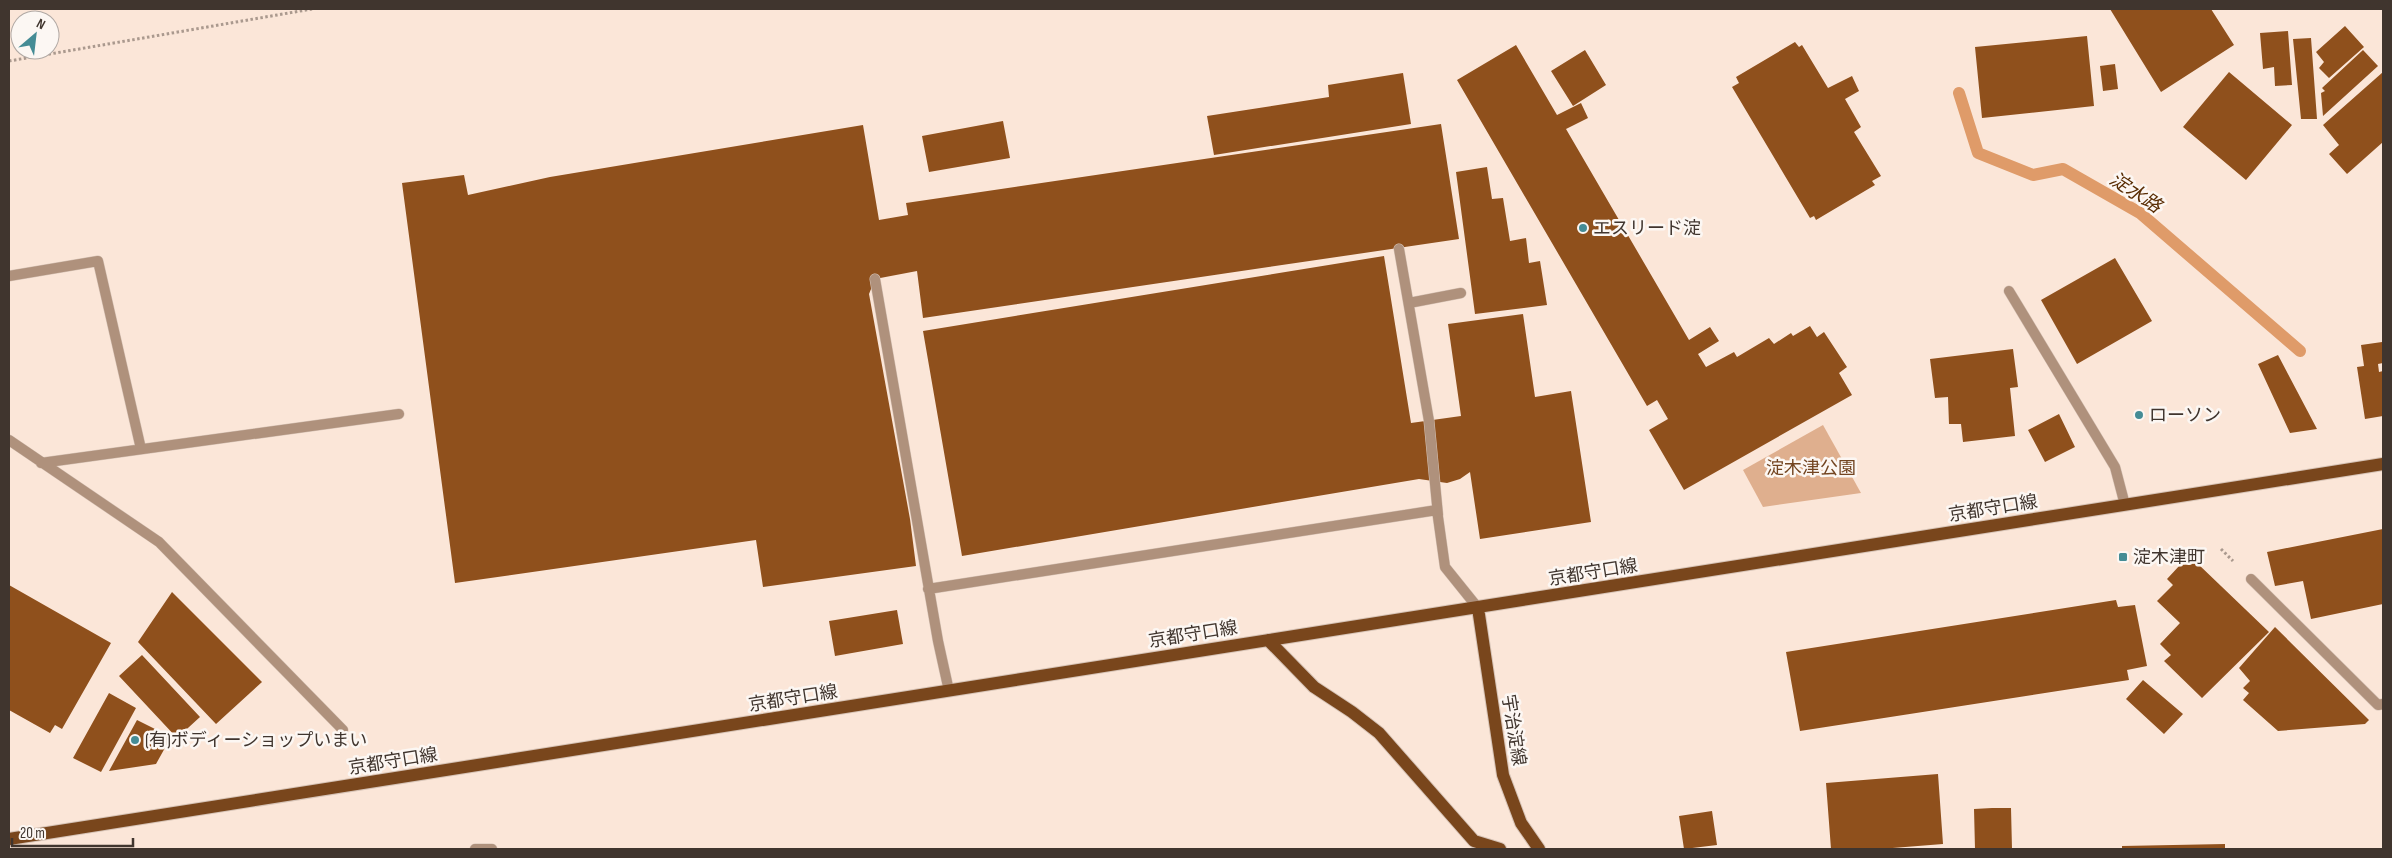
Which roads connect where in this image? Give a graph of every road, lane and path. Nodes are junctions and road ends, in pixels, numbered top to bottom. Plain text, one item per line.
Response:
1 (312, 9) edge
2 (9, 61) edge
3 (1399, 249) dead end
4 (9, 276) edge
5 (875, 279) dead end
6 (2009, 291) dead end
7 (1461, 293) dead end
8 (1409, 303) junction
9 (399, 414) dead end
10 (9, 440) edge
11 (141, 449) junction
12 (41, 463) junction
13 (2383, 464) edge
14 (2125, 505) junction
15 (1438, 517) junction
16 (2251, 579) dead end
17 (928, 589) junction
18 (1478, 608) junction
19 (1268, 640) junction
20 (949, 691) junction
21 (2383, 704) edge
22 (343, 730) dead end
23 (9, 839) edge
24 (475, 849) edge
25 (492, 849) edge
26 (1500, 849) edge
27 (1539, 849) edge

1 - 2 path
3 - 8 street
4 - 11 street
5 - 17 street
6 - 14 street
7 - 8 street
8 - 15 street
9 - 11 street
10 - 12 street
11 - 12 street
12 - 22 street
13 - 14 main road, 京都守口線
14 - 18 main road, 京都守口線
15 - 17 street
15 - 18 street
16 - 21 street
17 - 20 street
18 - 19 main road, 京都守口線
18 - 27 main road, 宇治淀線
19 - 20 main road, 京都守口線
19 - 26 main road
20 - 23 main road, 京都守口線
24 - 25 street

